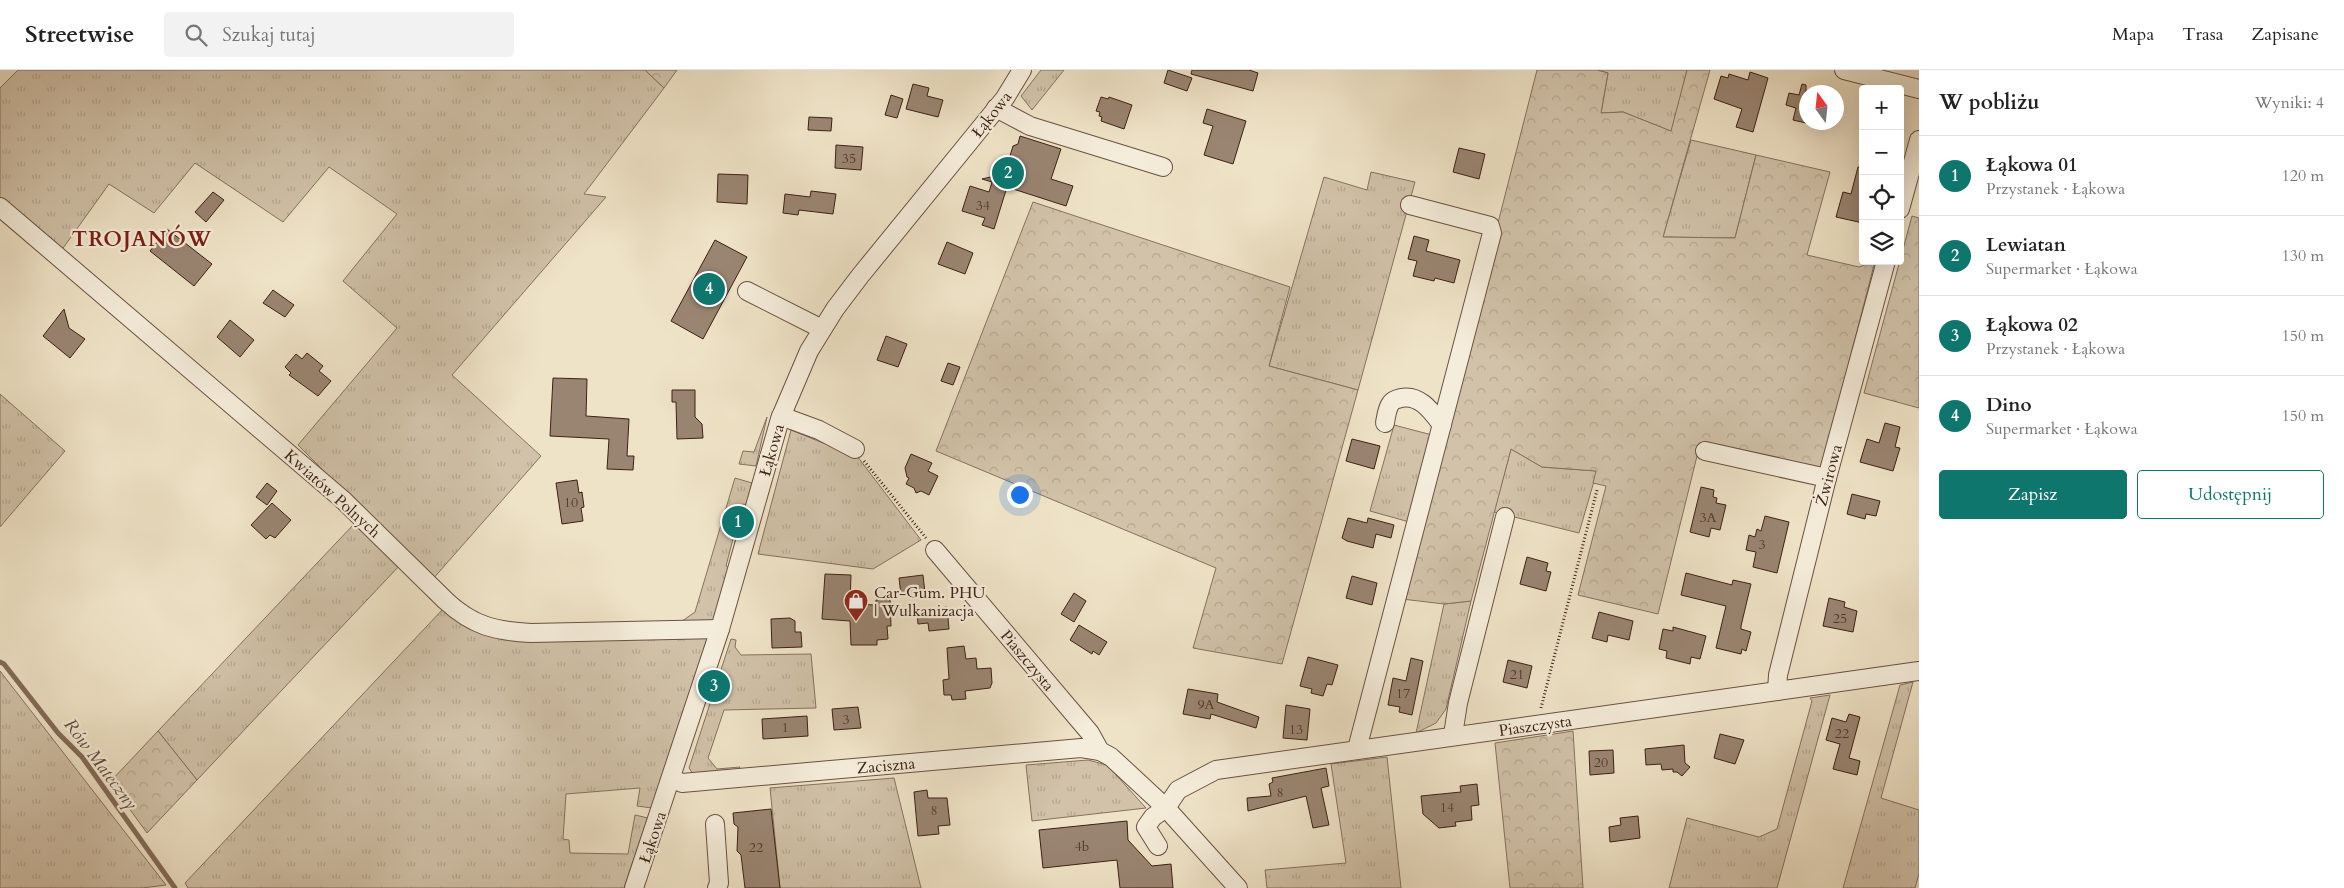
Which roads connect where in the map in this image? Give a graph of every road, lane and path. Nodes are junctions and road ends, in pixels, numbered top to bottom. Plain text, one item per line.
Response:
1 (1022, 70) edge
2 (1844, 70) edge
3 (1919, 89) edge
4 (996, 108) junction
5 (1919, 140) edge
6 (1163, 167) dead end
7 (1904, 194) edge
8 (1410, 205) dead end
9 (0, 206) edge
10 (1885, 265) edge
11 (746, 291) dead end
12 (822, 329) junction
13 (781, 416) junction
14 (1385, 422) dead end
15 (1442, 425) junction
16 (855, 449) joint
17 (1705, 451) dead end
18 (1827, 478) junction
19 (1597, 490) dead end
20 (1505, 517) dead end
21 (935, 550) joint
22 (720, 629) junction
23 (1919, 671) edge
24 (1777, 691) junction
25 (1539, 725) junction
26 (1453, 735) junction
27 (1357, 749) junction
28 (1100, 751) junction
29 (672, 780) junction
30 (1166, 808) junction
31 (715, 824) dead end
32 (1158, 846) dead end
33 (634, 888) edge
34 (717, 888) edge
35 (1238, 888) edge

1 - 4 street, Łąkowa
2 - 3 street
4 - 6 street
4 - 12 street, Łąkowa
5 - 7 street
8 - 15 street
9 - 22 street, Kwiatów Polnych
10 - 18 street, Żwirowa
11 - 12 street
12 - 13 street, Łąkowa
13 - 16 street
13 - 22 street, Łąkowa
14 - 15 street
15 - 27 street
16 - 21 path
17 - 18 street
18 - 24 street, Żwirowa
19 - 25 path
20 - 26 street
21 - 28 street, Piaszczysta
22 - 29 street, Łąkowa
23 - 24 street, Piaszczysta
24 - 25 street, Piaszczysta
25 - 26 street, Piaszczysta
26 - 27 street, Piaszczysta
27 - 30 street, Piaszczysta
28 - 29 street, Zaciszna
28 - 30 street, Piaszczysta
29 - 33 street, Łąkowa
30 - 32 street
30 - 35 street, Piaszczysta
31 - 34 street

